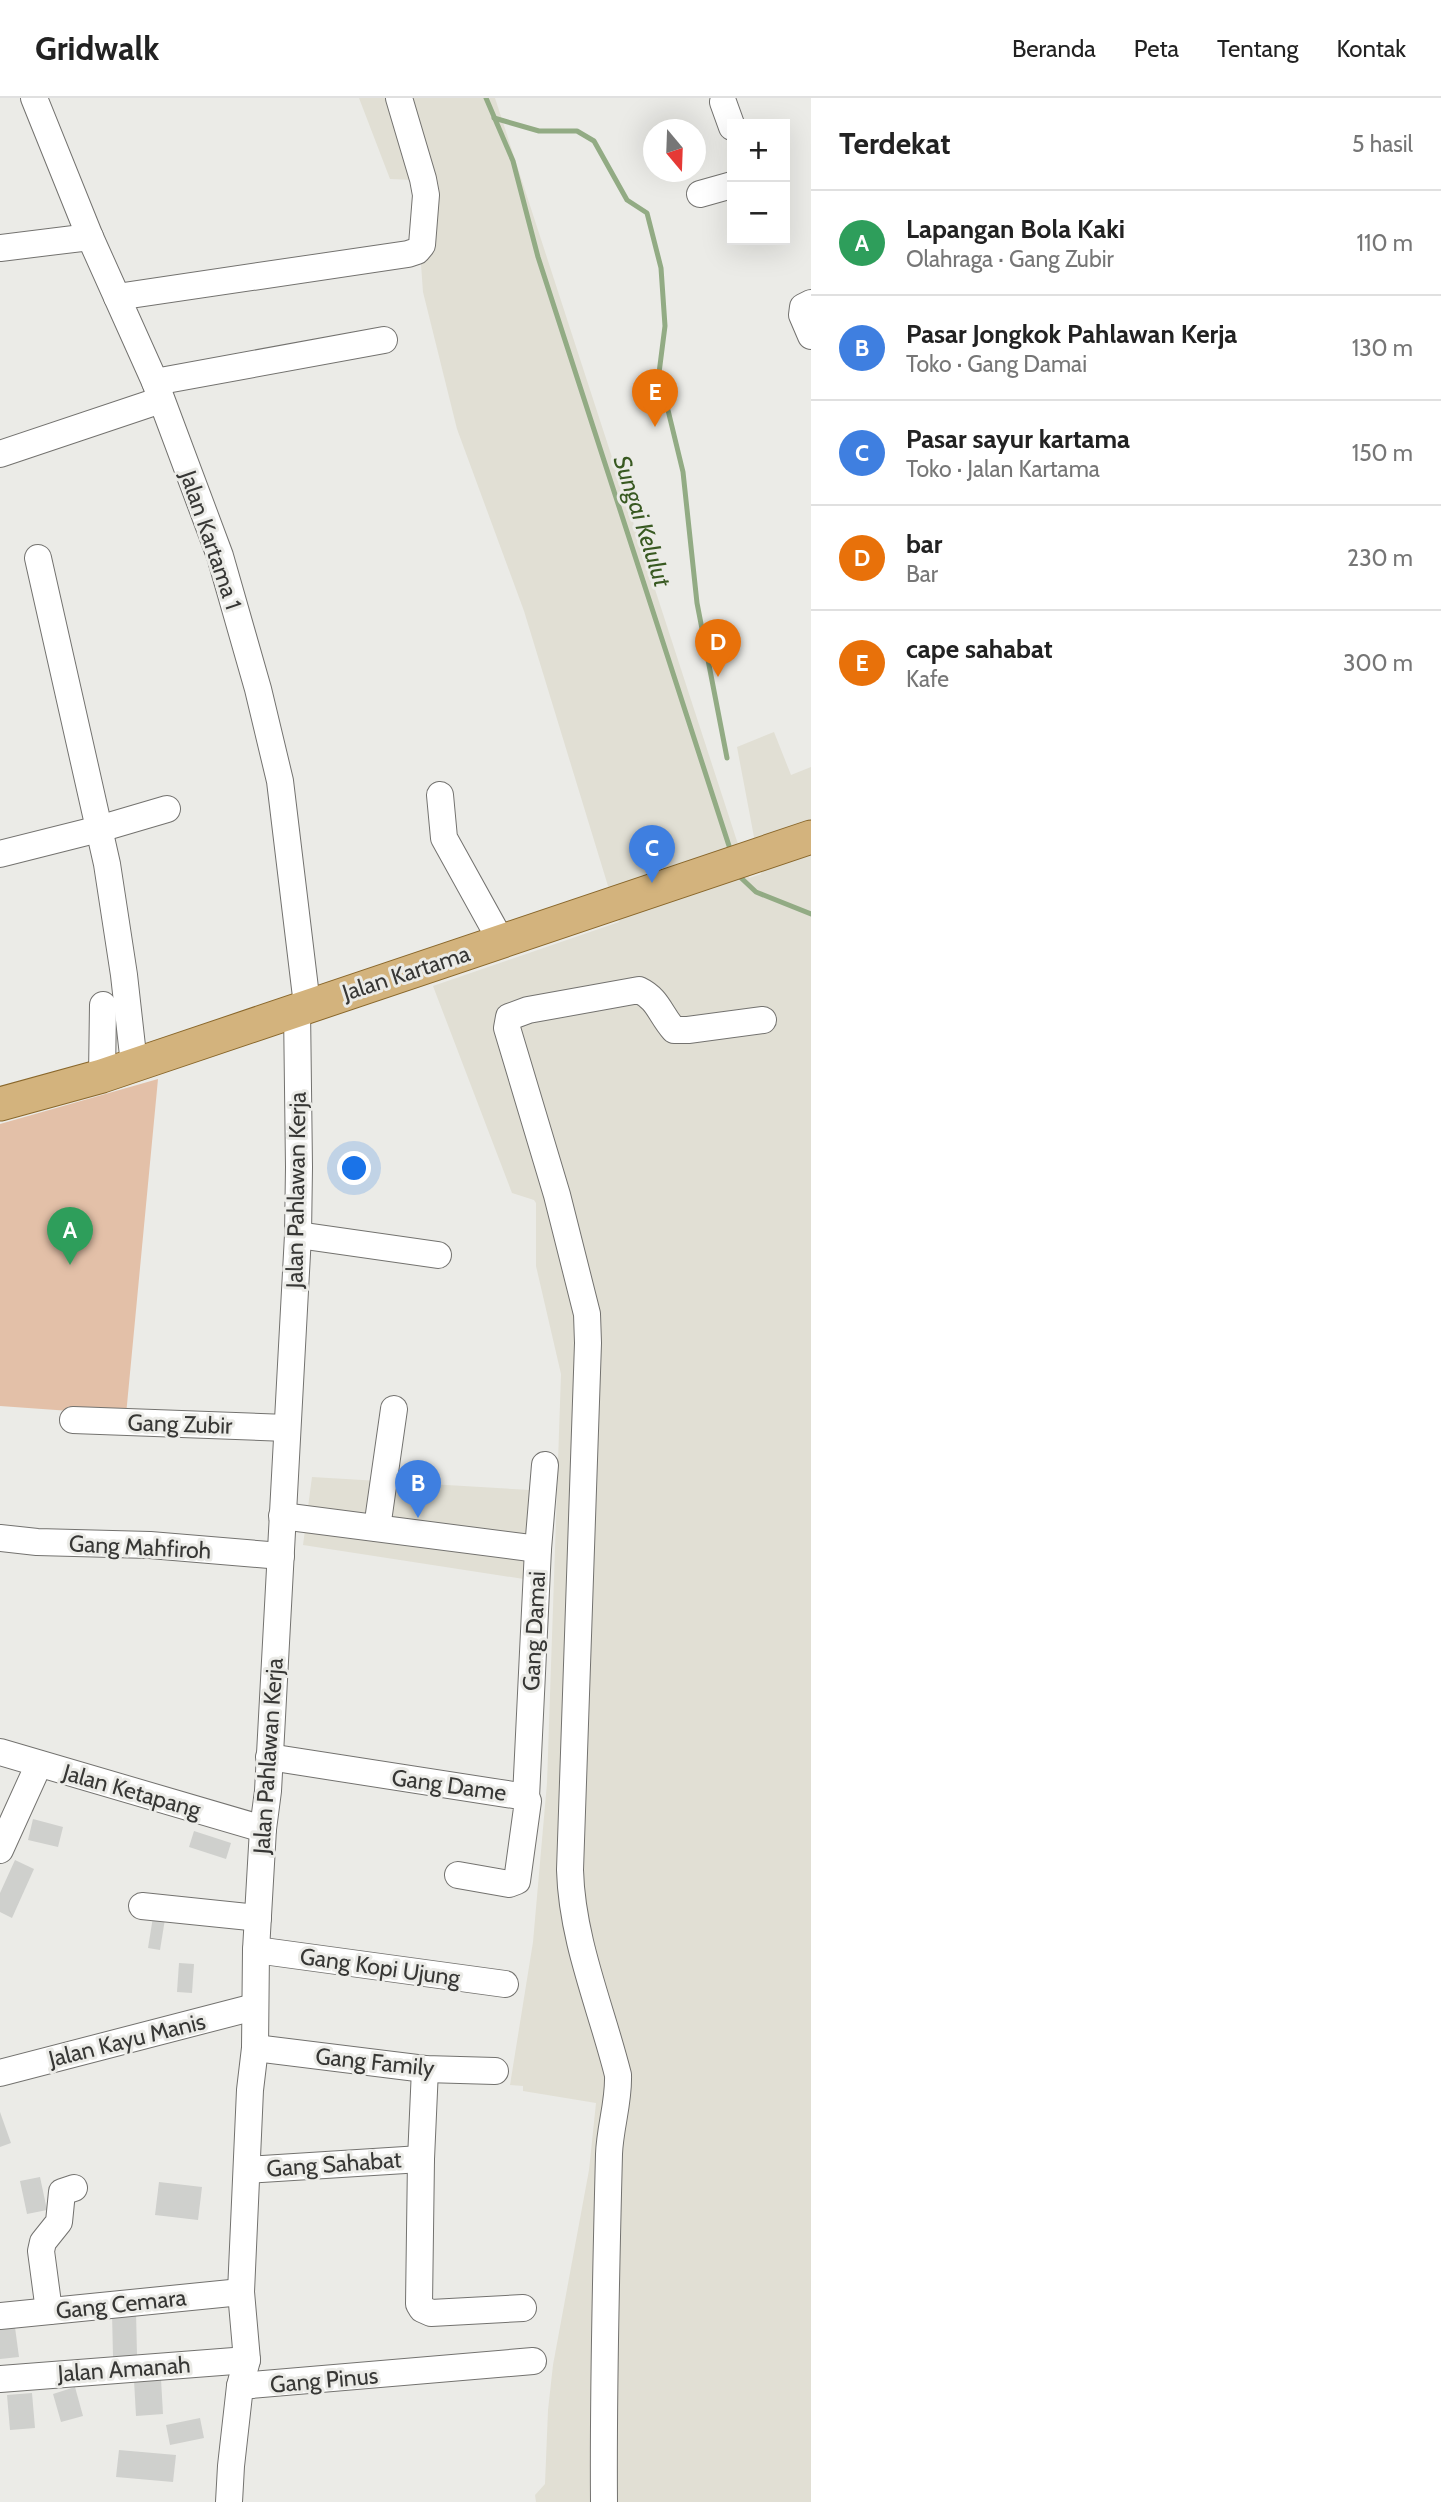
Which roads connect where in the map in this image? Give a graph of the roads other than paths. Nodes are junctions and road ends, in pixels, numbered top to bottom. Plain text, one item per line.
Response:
1 (34, 98) edge
2 (399, 98) edge
3 (727, 99) edge
4 (731, 119) edge
5 (727, 186) edge
6 (700, 194) dead end
7 (90, 237) junction
8 (0, 248) edge
9 (117, 297) junction
10 (811, 303) edge
11 (811, 336) edge
12 (384, 340) dead end
13 (158, 391) junction
14 (0, 454) edge
15 (38, 558) dead end
16 (440, 795) dead end
17 (167, 809) dead end
18 (99, 829) junction
19 (811, 837) edge
20 (0, 854) edge
21 (501, 941) junction
22 (103, 1004) dead end
23 (302, 1007) junction
24 (763, 1020) dead end
25 (134, 1064) junction
26 (102, 1076) junction
27 (0, 1104) edge
28 (298, 1235) junction
29 (438, 1255) dead end
30 (394, 1409) dead end
31 (73, 1420) dead end
32 (287, 1428) junction
33 (545, 1465) dead end
34 (282, 1516) junction
35 (377, 1528) junction
36 (0, 1538) edge
37 (538, 1549) junction
38 (281, 1556) junction
39 (0, 1752) edge
40 (269, 1757) junction
41 (40, 1764) junction
42 (526, 1797) junction
43 (263, 1829) junction
44 (0, 1850) edge
45 (458, 1875) dead end
46 (142, 1906) dead end
47 (258, 1918) junction
48 (256, 1950) junction
49 (505, 1984) dead end
50 (254, 2007) junction
51 (255, 2048) junction
52 (425, 2069) junction
53 (495, 2071) dead end
54 (0, 2073) edge
55 (421, 2158) junction
56 (247, 2170) junction
57 (74, 2188) dead end
58 (241, 2292) junction
59 (523, 2308) dead end
60 (49, 2311) junction
61 (0, 2316) edge
62 (247, 2360) junction
63 (533, 2361) dead end
64 (0, 2379) edge
65 (240, 2386) junction
66 (229, 2502) edge
67 (604, 2502) edge

1 - 7 street, Jalan Kartama 1
2 - 9 street
3 - 4 street
5 - 6 street
7 - 8 street
7 - 9 street, Jalan Kartama 1
9 - 13 street, Jalan Kartama 1
10 - 11 street
12 - 13 street
13 - 14 street
13 - 23 street, Jalan Kartama 1
15 - 18 street
16 - 21 street
17 - 18 street
18 - 20 street
18 - 25 street
19 - 21 main road, Jalan Kartama
21 - 23 main road, Jalan Kartama
22 - 26 street
23 - 25 main road, Jalan Kartama
23 - 28 street, Jalan Pahlawan Kerja
24 - 67 street
25 - 26 main road, Jalan Kartama
26 - 27 main road, Jalan Kartama
28 - 29 street
28 - 32 street, Jalan Pahlawan Kerja
30 - 35 street
31 - 32 street, Gang Zubir
32 - 34 street, Jalan Pahlawan Kerja
33 - 37 street, Gang Damai
34 - 35 street
34 - 38 street, Jalan Pahlawan Kerja
35 - 37 street
36 - 38 street, Gang Mahfiroh
37 - 42 street, Gang Damai
38 - 40 street, Jalan Pahlawan Kerja
39 - 41 street, Jalan Ketapang
40 - 42 street, Gang Dame
40 - 43 street, Jalan Pahlawan Kerja
41 - 43 street, Jalan Ketapang
41 - 44 street
42 - 45 street, Gang Dame
43 - 47 street, Jalan Pahlawan Kerja
46 - 47 street
47 - 48 street, Jalan Pahlawan Kerja
48 - 49 street, Gang Kopi Ujung
48 - 50 street, Jalan Pahlawan Kerja
50 - 51 street, Jalan Pahlawan Kerja
50 - 54 street, Jalan Kayu Manis
51 - 52 street, Gang Family
51 - 56 street, Jalan Pahlawan Kerja
52 - 53 street, Gang Family
52 - 55 street
55 - 56 street, Gang Sahabat
55 - 59 street
56 - 58 street, Jalan Pahlawan Kerja
57 - 60 street
58 - 60 street, Gang Cemara
58 - 62 street, Jalan Pahlawan Kerja
60 - 61 street, Gang Cemara
62 - 64 street, Jalan Amanah
62 - 65 street, Jalan Pahlawan Kerja
63 - 65 street, Gang Pinus
65 - 66 street, Jalan Pahlawan Kerja

